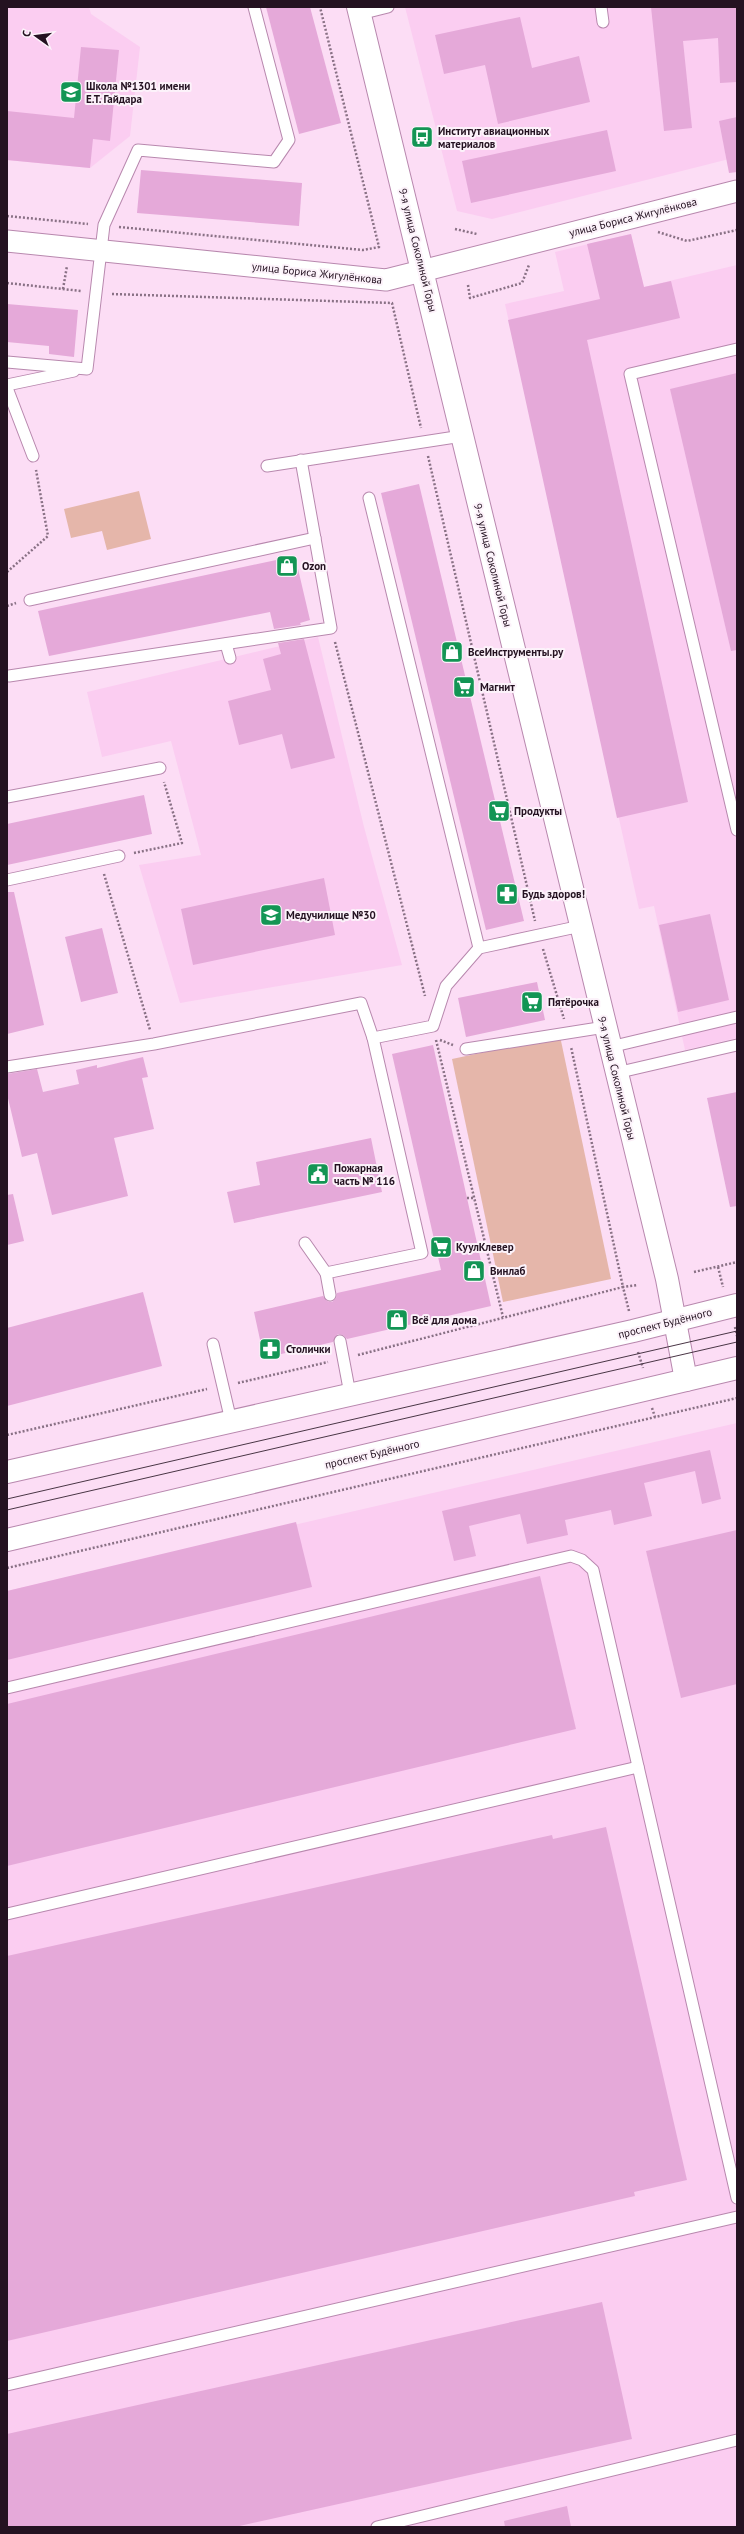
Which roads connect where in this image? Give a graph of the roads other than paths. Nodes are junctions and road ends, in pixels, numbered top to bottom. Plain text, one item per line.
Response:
1 (254, 7) edge
2 (388, 7) edge
3 (601, 7) edge
4 (359, 10) edge
5 (603, 22) dead end
6 (737, 191) edge
7 (7, 241) edge
8 (101, 250) junction
9 (423, 270) junction
10 (737, 349) edge
11 (7, 362) edge
12 (87, 369) junction
13 (7, 385) edge
14 (7, 388) edge
15 (462, 436) junction
16 (33, 456) road end
17 (301, 460) junction
18 (267, 466) dead end
19 (369, 498) dead end
20 (315, 538) junction
21 (30, 600) dead end
22 (226, 644) junction
23 (230, 658) dead end
24 (8, 674) edge
25 (160, 768) road end
26 (7, 796) edge
27 (737, 830) edge
28 (119, 856) road end
29 (7, 880) edge
30 (581, 926) junction
31 (479, 948) junction
32 (737, 1017) edge
33 (607, 1037) junction
34 (373, 1038) junction
35 (737, 1046) edge
36 (466, 1049) dead end
37 (7, 1067) edge
38 (616, 1073) junction
39 (305, 1243) dead end
40 (326, 1273) junction
41 (330, 1295) dead end
42 (735, 1314) edge
43 (675, 1321) junction
44 (340, 1341) dead end
45 (213, 1344) dead end
46 (737, 1368) edge
47 (686, 1380) junction
48 (350, 1394) junction
49 (231, 1422) junction
50 (7, 1472) edge
51 (7, 1540) edge
52 (7, 1688) edge
53 (638, 1767) junction
54 (7, 1914) edge
55 (734, 2174) edge
56 (737, 2198) edge
57 (737, 2217) edge
58 (7, 2385) edge
59 (737, 2440) edge
60 (377, 2527) edge

1 - 8 lane
2 - 4 lane
3 - 5 lane
4 - 9 main road, 9-я улица Соколиной Горы
6 - 9 street, улица Бориса Жигулёнкова
7 - 8 street, улица Бориса Жигулёнкова
8 - 9 street, улица Бориса Жигулёнкова
8 - 12 lane
9 - 15 main road, 9-я улица Соколиной Горы
10 - 27 lane
11 - 12 lane
12 - 13 lane
14 - 16 lane
15 - 17 lane
15 - 30 main road, 9-я улица Соколиной Горы
17 - 18 lane
17 - 20 lane
19 - 31 lane
20 - 21 lane
20 - 22 lane
22 - 23 lane
22 - 24 lane
25 - 26 lane
28 - 29 lane
30 - 31 lane
30 - 33 main road, 9-я улица Соколиной Горы
31 - 34 lane
32 - 33 lane
33 - 36 lane
33 - 38 main road, 9-я улица Соколиной Горы
34 - 37 lane
34 - 40 lane
35 - 38 lane
38 - 43 main road, 9-я улица Соколиной Горы
39 - 40 lane
40 - 41 lane
42 - 43 main road, проспект Будённого
43 - 47 main road, 9-я улица Соколиной Горы
43 - 48 main road, проспект Будённого
44 - 48 lane
45 - 49 lane
46 - 47 main road, проспект Будённого
47 - 51 main road, проспект Будённого
48 - 49 main road, проспект Будённого
49 - 50 main road, проспект Будённого
52 - 53 lane
53 - 54 lane
53 - 55 lane
55 - 56 lane
57 - 58 lane
59 - 60 lane

